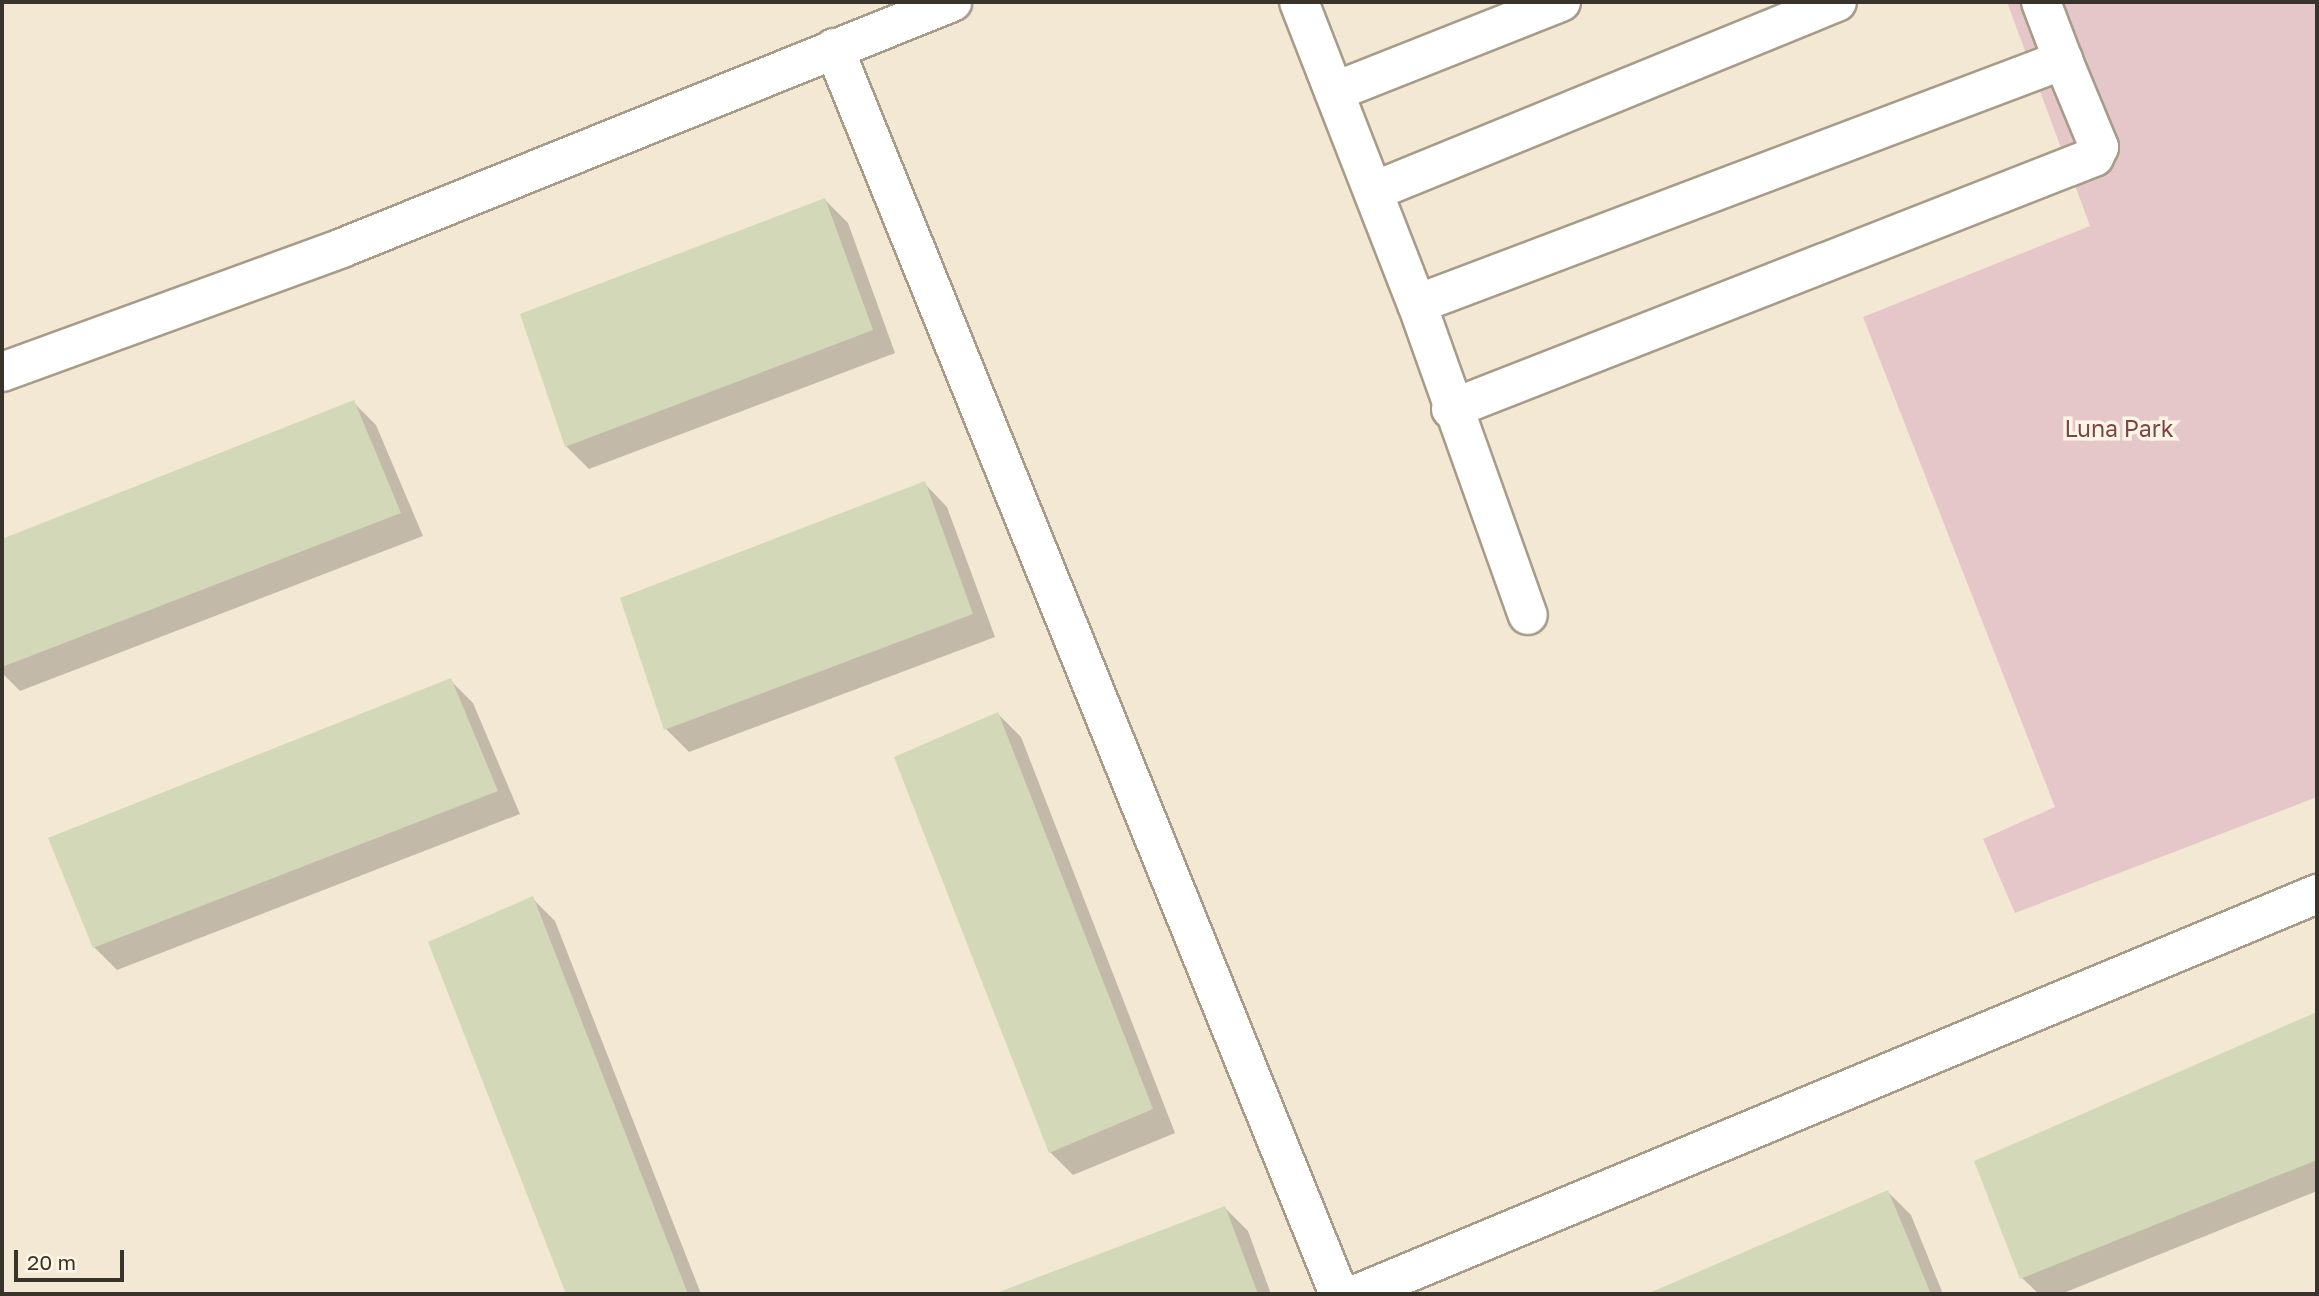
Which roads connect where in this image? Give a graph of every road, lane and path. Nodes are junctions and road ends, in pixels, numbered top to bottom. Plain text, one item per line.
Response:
1 (952, 2) edge
2 (1299, 2) edge
3 (1561, 2) edge
4 (1837, 2) edge
5 (2041, 2) edge
6 (834, 48) junction
7 (2063, 60) junction
8 (1336, 91) junction
9 (1374, 191) junction
10 (1417, 304) junction
11 (2, 372) edge
12 (1451, 409) junction
13 (1528, 615) dead end
14 (2317, 894) edge
15 (1339, 1294) edge
16 (1357, 1294) edge

1 - 6 street
2 - 8 street
3 - 8 street
4 - 9 street
5 - 7 street
6 - 11 street
6 - 15 street
7 - 10 street
7 - 12 street
8 - 9 street
9 - 10 street
10 - 12 street
12 - 13 street
14 - 16 street

